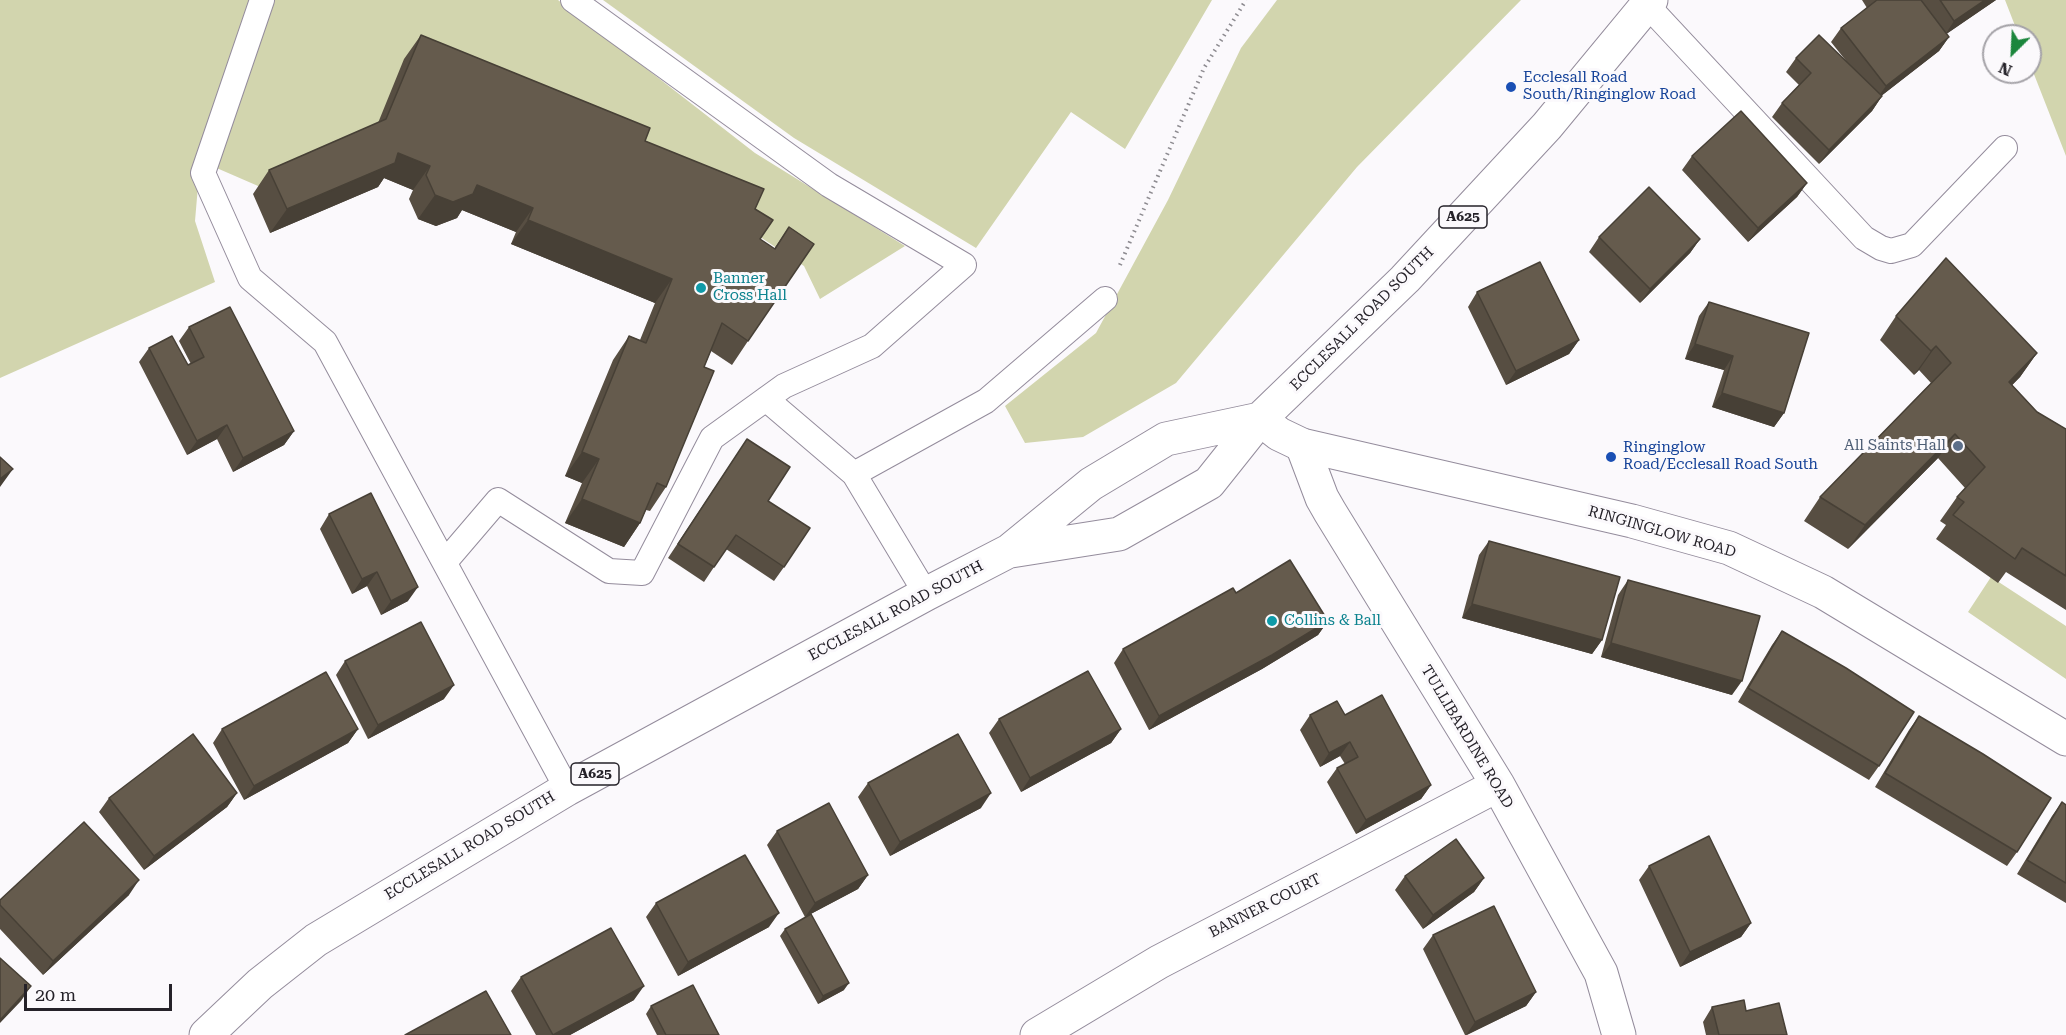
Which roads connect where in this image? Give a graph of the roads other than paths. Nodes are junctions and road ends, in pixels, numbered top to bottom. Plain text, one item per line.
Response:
1 (262, 0) edge
2 (573, 0) edge
3 (1649, 2) edge
4 (2006, 148) dead end
5 (1105, 299) road end
6 (766, 399) junction
7 (1260, 419) junction
8 (1302, 446) junction
9 (854, 474) junction
10 (1009, 551) junction
11 (445, 562) junction
12 (926, 594) junction
13 (2066, 739) edge
14 (1498, 785) junction
15 (567, 789) junction
16 (206, 1035) edge
17 (1037, 1035) edge
18 (1619, 1035) edge

1 - 11 lane
2 - 6 lane
3 - 4 lane
3 - 7 main road, ECCLESALL ROAD SOUTH / A625
5 - 9 lane
6 - 9 lane
6 - 11 lane
7 - 8 main road, RINGINGLOW ROAD
7 - 10 main road, ECCLESALL ROAD SOUTH / A625
7 - 10 main road, ECCLESALL ROAD SOUTH / A625
8 - 13 main road, RINGINGLOW ROAD
8 - 14 main road, TULLIBARDINE ROAD
9 - 12 lane
10 - 12 main road, ECCLESALL ROAD SOUTH / A625
11 - 15 lane
12 - 15 main road, ECCLESALL ROAD SOUTH / A625
14 - 17 main road, BANNER COURT
14 - 18 main road, TULLIBARDINE ROAD
15 - 16 main road, ECCLESALL ROAD SOUTH / A625

